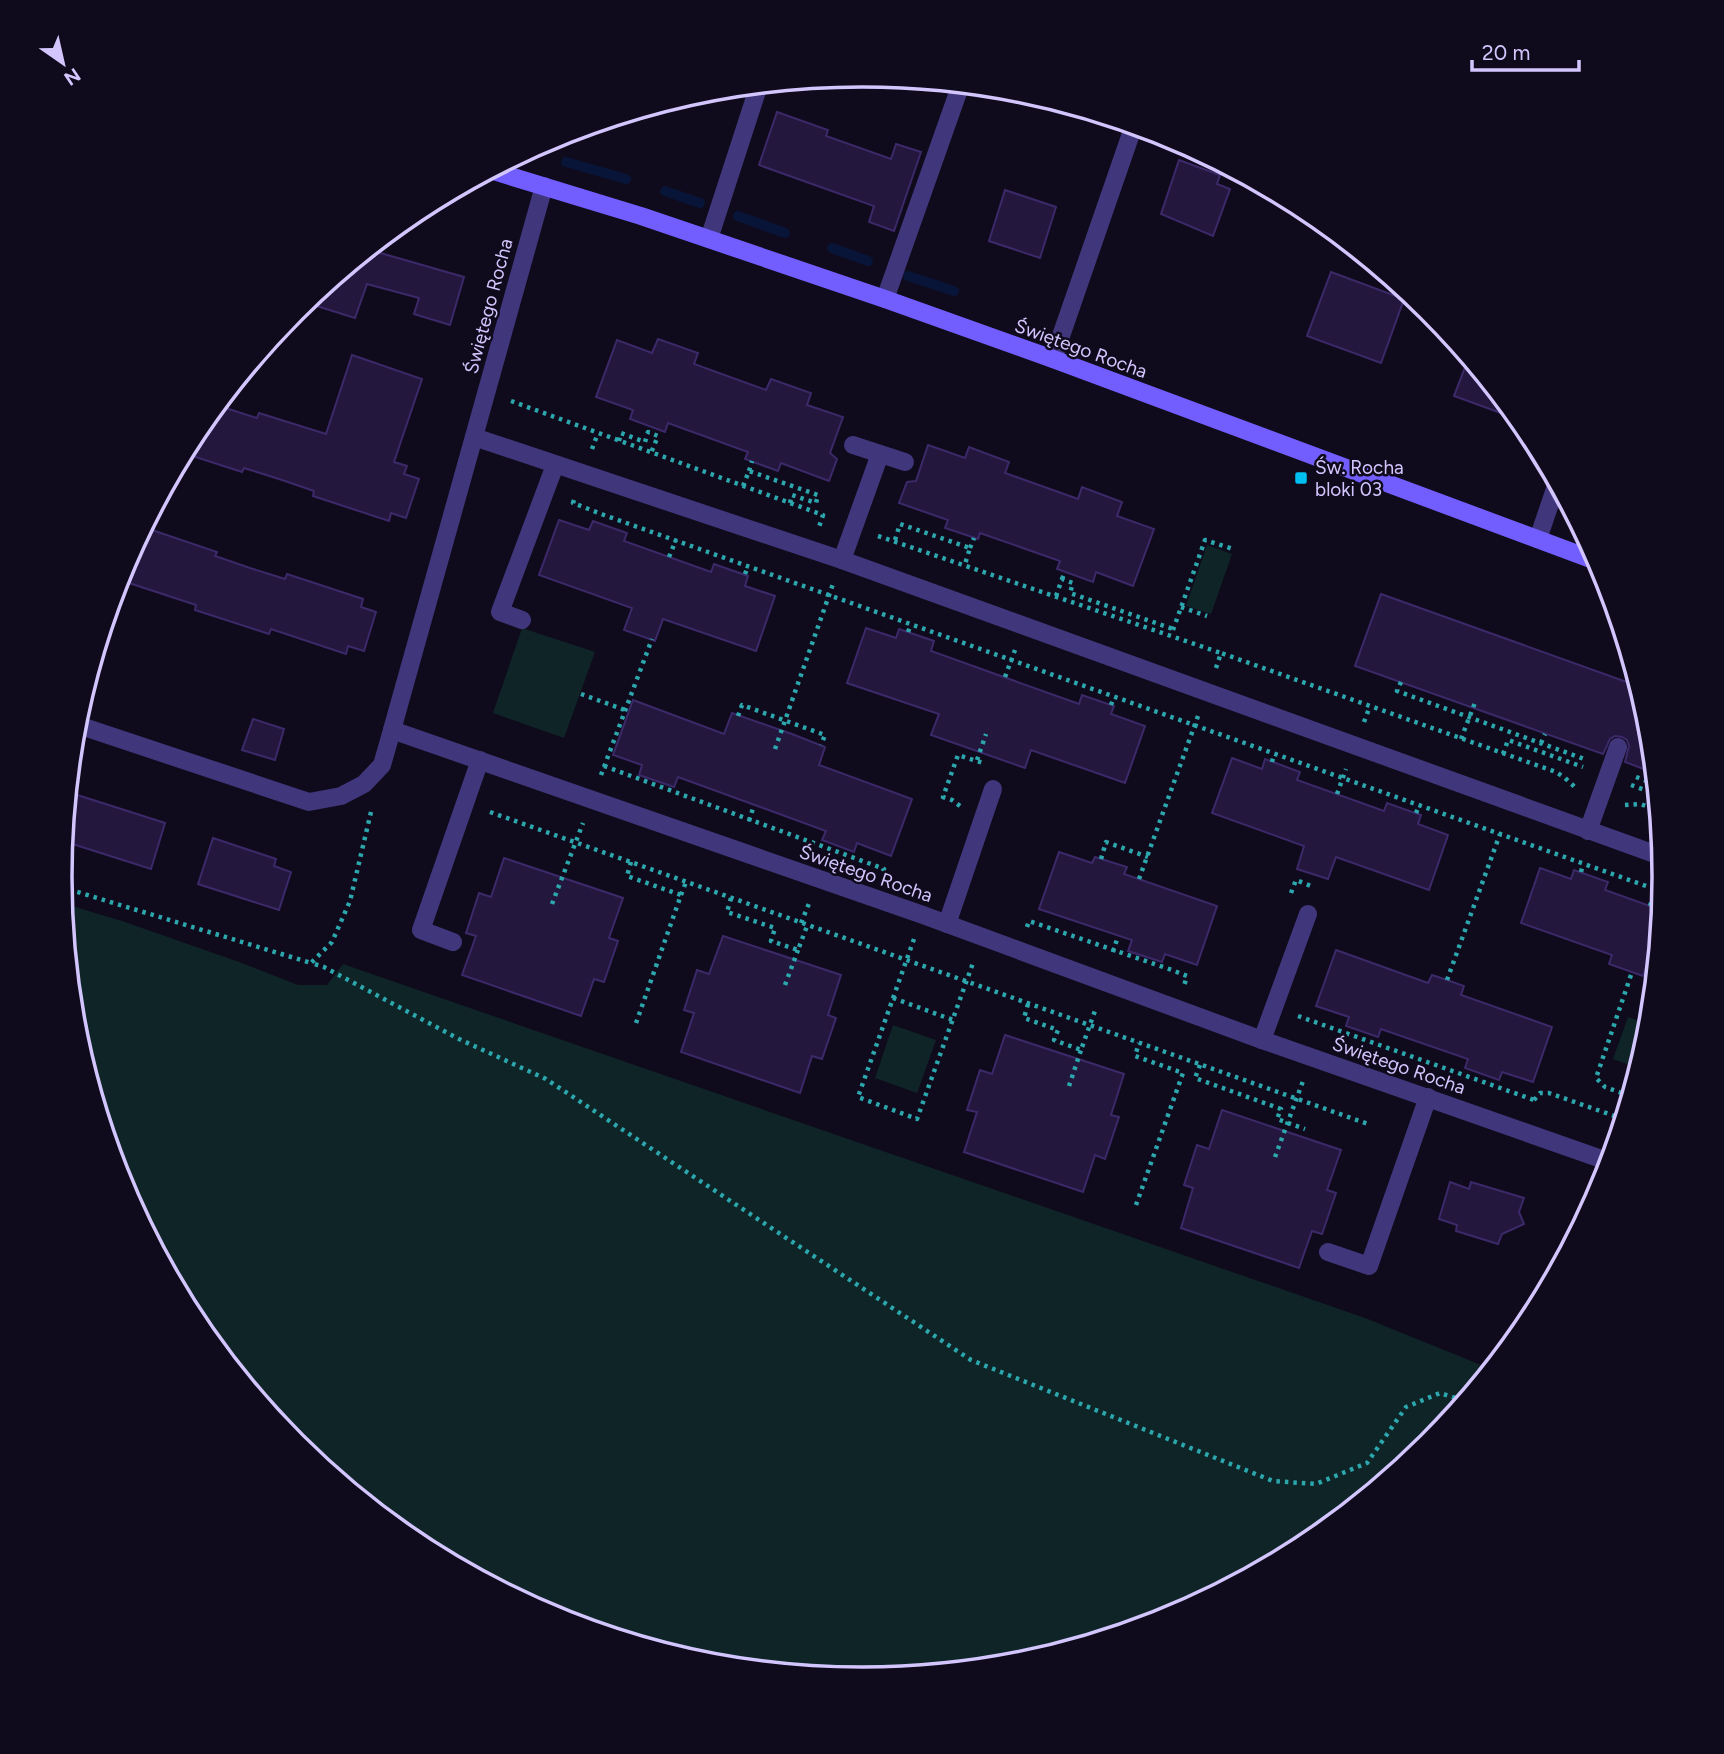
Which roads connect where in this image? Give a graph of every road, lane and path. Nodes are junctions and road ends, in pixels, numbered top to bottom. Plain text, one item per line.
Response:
1 (958, 93) edge
2 (756, 94) edge
3 (1131, 135) edge
4 (502, 174) edge
5 (544, 186) junction
6 (709, 239) junction
7 (885, 299) junction
8 (1053, 359) junction
9 (598, 433) dead end
10 (474, 438) junction
11 (619, 441) dead end
12 (853, 445) dead end
13 (651, 453) dead end
14 (880, 454) junction
15 (752, 461) dead end
16 (905, 462) dead end
17 (555, 464) junction
18 (749, 471) junction
19 (583, 474) junction
20 (743, 486) dead end
21 (1553, 495) edge
22 (790, 503) dead end
23 (604, 515) junction
24 (601, 524) dead end
25 (974, 538) dead end
26 (1538, 539) junction
27 (676, 540) junction
28 (895, 540) dead end
29 (970, 548) junction
30 (1233, 549) dead end
31 (1584, 556) edge
32 (669, 557) dead end
33 (842, 561) junction
34 (965, 564) dead end
35 (748, 566) junction
36 (1065, 572) dead end
37 (745, 575) dead end
38 (1062, 579) junction
39 (830, 595) junction
40 (1056, 596) dead end
41 (1181, 607) junction
42 (1207, 616) dead end
43 (522, 620) dead end
44 (911, 624) junction
45 (1173, 629) junction
46 (908, 632) dead end
47 (1171, 636) dead end
48 (1401, 682) dead end
49 (581, 694) dead end
50 (1114, 697) junction
51 (1476, 700) dead end
52 (1111, 705) dead end
53 (625, 710) dead end
54 (738, 716) dead end
55 (1469, 717) junction
56 (785, 720) junction
57 (86, 728) edge
58 (392, 730) junction
59 (986, 734) dead end
60 (1545, 734) dead end
61 (1461, 739) dead end
62 (1541, 743) junction
63 (821, 745) dead end
64 (1618, 747) dead end
65 (775, 749) dead end
66 (1274, 754) junction
67 (1503, 754) dead end
68 (480, 760) junction
69 (977, 761) junction
70 (1272, 761) dead end
71 (988, 764) dead end
72 (382, 765) junction
73 (604, 766) dead end
74 (1627, 774) dead end
75 (1343, 779) junction
76 (1646, 781) edge
77 (1624, 783) dead end
78 (993, 789) dead end
79 (1647, 791) edge
80 (1337, 794) dead end
81 (754, 806) dead end
82 (1419, 806) junction
83 (482, 809) dead end
84 (962, 810) dead end
85 (1416, 813) dead end
86 (750, 820) junction
87 (1588, 831) junction
88 (1500, 834) junction
89 (1652, 854) edge
90 (1147, 857) dead end
91 (1101, 859) dead end
92 (631, 862) junction
93 (1583, 864) junction
94 (880, 867) dead end
95 (1581, 872) dead end
96 (687, 882) junction
97 (1319, 888) dead end
98 (1652, 888) edge
99 (72, 890) edge
100 (681, 895) junction
101 (731, 898) junction
102 (1652, 901) edge
103 (1287, 905) dead end
104 (1650, 906) dead end
105 (1308, 914) dead end
106 (923, 915) junction
107 (947, 924) junction
108 (807, 926) junction
109 (1024, 935) dead end
110 (1118, 936) dead end
111 (982, 937) junction
112 (453, 942) dead end
113 (798, 950) junction
114 (1114, 950) junction
115 (906, 961) junction
116 (311, 963) junction
117 (1632, 972) dead end
118 (1183, 975) dead end
119 (1447, 980) dead end
120 (967, 983) junction
121 (785, 985) dead end
122 (893, 998) junction
123 (1028, 1004) junction
124 (1273, 1007) junction
125 (953, 1020) junction
126 (635, 1026) dead end
127 (1350, 1027) dead end
128 (1088, 1031) dead end
129 (1348, 1034) junction
130 (1262, 1040) junction
131 (1139, 1043) junction
132 (1082, 1050) junction
133 (1200, 1065) junction
134 (1183, 1073) junction
135 (1195, 1078) junction
136 (1493, 1078) dead end
137 (1491, 1085) junction
138 (1069, 1086) dead end
139 (1622, 1093) edge
140 (1428, 1097) junction
141 (1534, 1100) junction
142 (1295, 1105) dead end
143 (1615, 1116) edge
144 (1288, 1123) junction
145 (1368, 1124) dead end
146 (1304, 1129) dead end
147 (1524, 1131) junction
148 (1275, 1157) dead end
149 (1600, 1158) edge
150 (1136, 1205) dead end
151 (1328, 1252) dead end
152 (1456, 1398) edge

1 - 7 street
2 - 6 street
3 - 8 street
4 - 5 street, Świętego Rocha
5 - 6 street, Świętego Rocha
5 - 10 street, Świętego Rocha
6 - 7 street, Świętego Rocha
7 - 8 street, Świętego Rocha
8 - 26 street, Świętego Rocha
9 - 19 path
10 - 17 street
10 - 58 street, Świętego Rocha
11 - 13 path
12 - 14 street
14 - 16 street
14 - 33 street
15 - 18 path
17 - 19 street
17 - 43 street
18 - 20 path
18 - 22 path
19 - 23 path
19 - 33 street
21 - 26 street
23 - 24 path
23 - 27 path
25 - 29 path
26 - 31 street, Świętego Rocha
27 - 32 path
27 - 35 path
28 - 29 path
29 - 34 path
30 - 41 path
33 - 39 path
33 - 87 street
35 - 37 path
35 - 39 path
36 - 38 path
38 - 40 path
38 - 45 path
39 - 44 path
39 - 56 path
41 - 42 path
41 - 45 path
44 - 46 path
44 - 50 path
45 - 47 path
48 - 55 path
49 - 53 path
50 - 52 path
50 - 66 path
51 - 55 path
54 - 56 path
55 - 61 path
55 - 62 path
56 - 63 path
56 - 65 path
57 - 72 street
58 - 68 street, Świętego Rocha
58 - 72 street
59 - 69 path
60 - 62 path
62 - 67 path
64 - 87 street
66 - 70 path
66 - 75 path
68 - 106 street, Świętego Rocha
68 - 112 street
69 - 71 path
69 - 84 path
72 - 116 path
73 - 86 path
74 - 76 path
75 - 80 path
75 - 82 path
77 - 79 path
78 - 107 street
81 - 86 path
82 - 85 path
82 - 88 path
83 - 92 path
86 - 94 path
87 - 89 street
88 - 93 path
88 - 119 path
90 - 91 path
92 - 96 path
92 - 100 path
93 - 95 path
93 - 98 path
96 - 100 path
96 - 101 path
97 - 103 path
99 - 116 path
100 - 126 path
101 - 108 path
101 - 113 path
102 - 104 path
105 - 124 street
106 - 107 street, Świętego Rocha
106 - 115 path
107 - 111 street, Świętego Rocha
108 - 113 path
108 - 115 path
109 - 114 path
110 - 114 path
111 - 120 path
111 - 130 street, Świętego Rocha
113 - 121 path
114 - 118 path
115 - 120 path
115 - 122 path
116 - 152 path
117 - 139 path
120 - 123 path
120 - 125 path
122 - 125 path
122 - 125 path
123 - 131 path
123 - 132 path
124 - 129 path
124 - 130 street
127 - 129 path
128 - 132 path
129 - 137 path
130 - 140 street, Świętego Rocha
131 - 133 path
131 - 134 path
132 - 138 path
133 - 135 path
133 - 145 path
134 - 135 path
134 - 150 path
135 - 144 path
136 - 137 path
137 - 141 path
140 - 147 street, Świętego Rocha
140 - 151 street
141 - 143 path
141 - 147 path
142 - 144 path
144 - 146 path
144 - 148 path
147 - 149 street, Świętego Rocha

